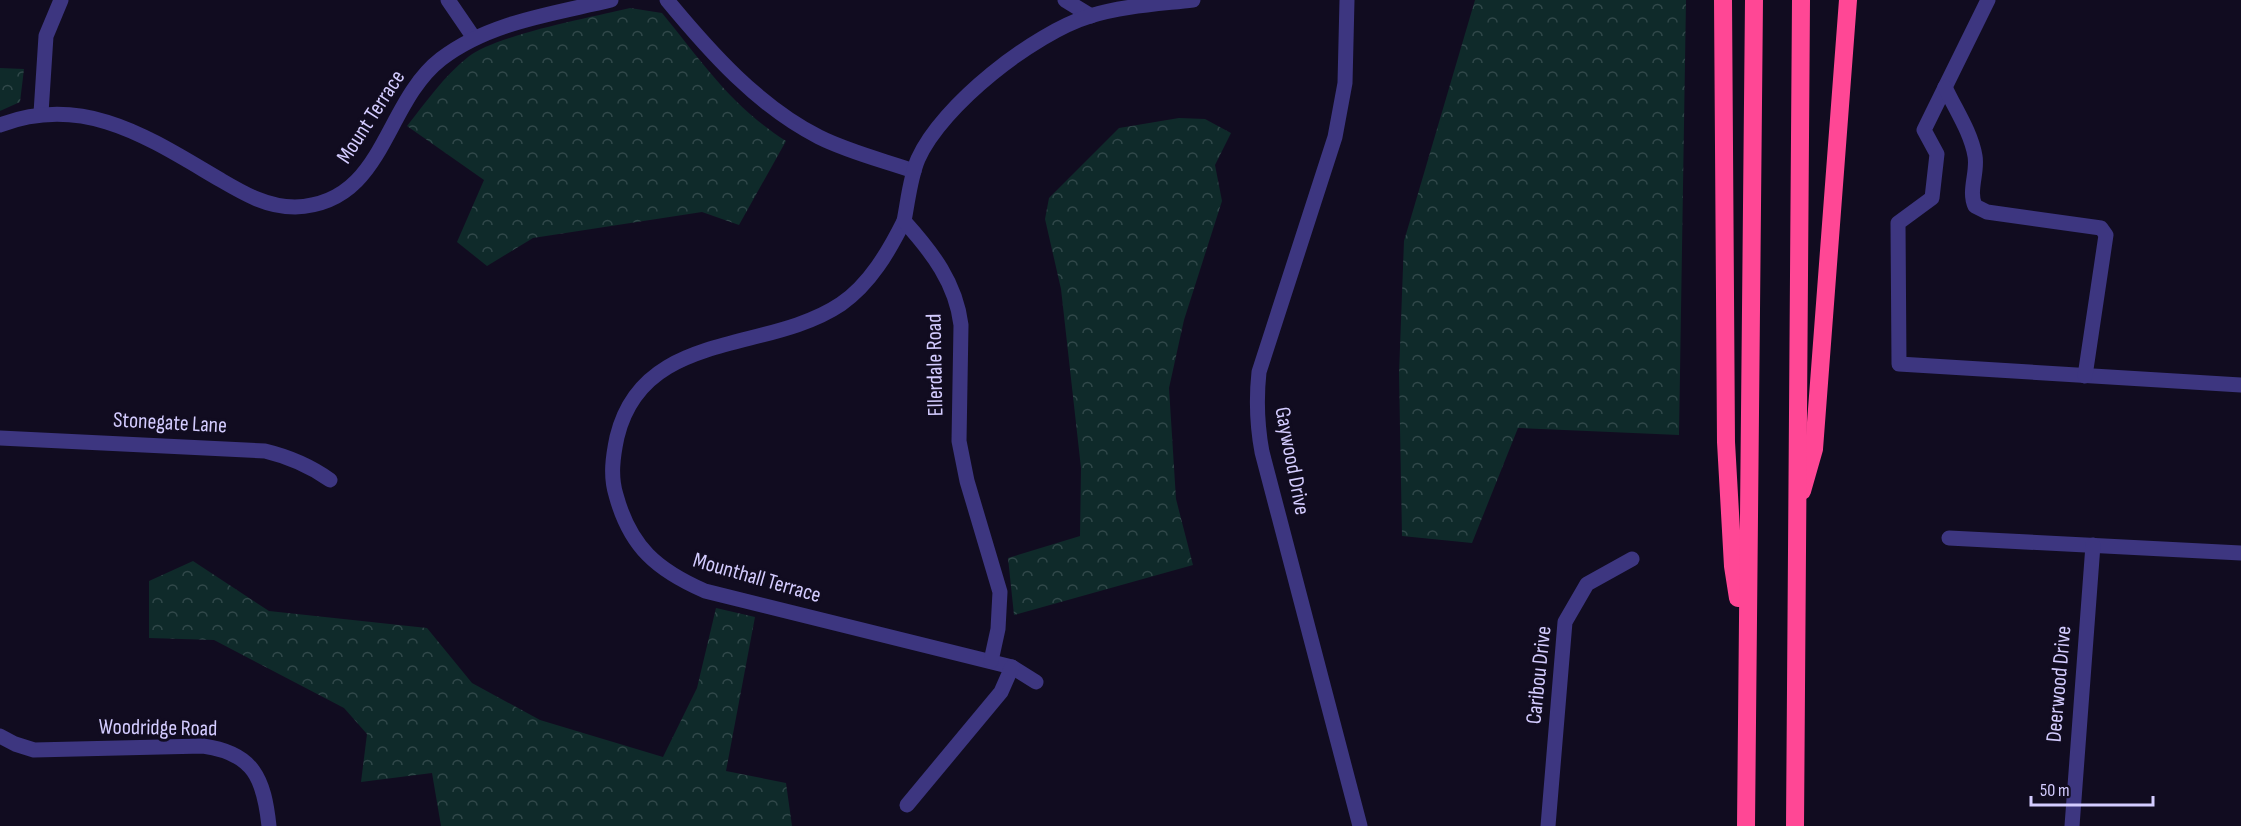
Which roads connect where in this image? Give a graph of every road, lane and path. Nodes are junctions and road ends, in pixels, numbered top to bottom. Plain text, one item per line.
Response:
1 (62, 0) edge
2 (448, 0) edge
3 (611, 0) edge
4 (667, 0) edge
5 (1065, 0) edge
6 (1193, 0) edge
7 (1347, 0) edge
8 (1723, 0) edge
9 (1754, 0) edge
10 (1801, 0) edge
11 (1848, 0) edge
12 (1988, 0) edge
13 (1091, 16) junction
14 (474, 38) junction
15 (1945, 87) junction
16 (41, 113) junction
17 (0, 125) edge
18 (914, 171) junction
19 (904, 221) junction
20 (2085, 376) junction
21 (2241, 386) edge
22 (0, 438) edge
23 (330, 480) dead end
24 (1795, 516) junction
25 (1949, 538) dead end
26 (2093, 545) junction
27 (2241, 553) edge
28 (1632, 559) dead end
29 (1746, 644) junction
30 (991, 661) junction
31 (1012, 667) junction
32 (1036, 682) dead end
33 (0, 736) edge
34 (907, 805) dead end
35 (268, 826) edge
36 (1360, 826) edge
37 (1548, 826) edge
38 (1746, 826) edge
39 (1795, 826) edge
40 (2072, 826) edge

1 - 16 street
2 - 14 street
3 - 14 street, Mount Terrace
4 - 18 street
5 - 13 street
6 - 13 street
7 - 36 street, Gaywood Drive
8 - 29 highway
9 - 29 highway
10 - 24 highway
11 - 24 highway
12 - 15 street
13 - 18 street
14 - 16 street, Mount Terrace
15 - 20 street
15 - 20 street
16 - 17 street, Mount Terrace
18 - 19 street
19 - 30 street, Ellerdale Road
19 - 30 street, Mounthall Terrace
20 - 21 street
22 - 23 street, Stonegate Lane
24 - 39 highway
25 - 26 street
26 - 27 street
26 - 40 street, Deerwood Drive
28 - 37 street, Caribou Drive
29 - 38 highway
30 - 31 street, Mounthall Terrace
31 - 32 street, Mounthall Terrace
31 - 34 street
33 - 35 street, Woodridge Road

